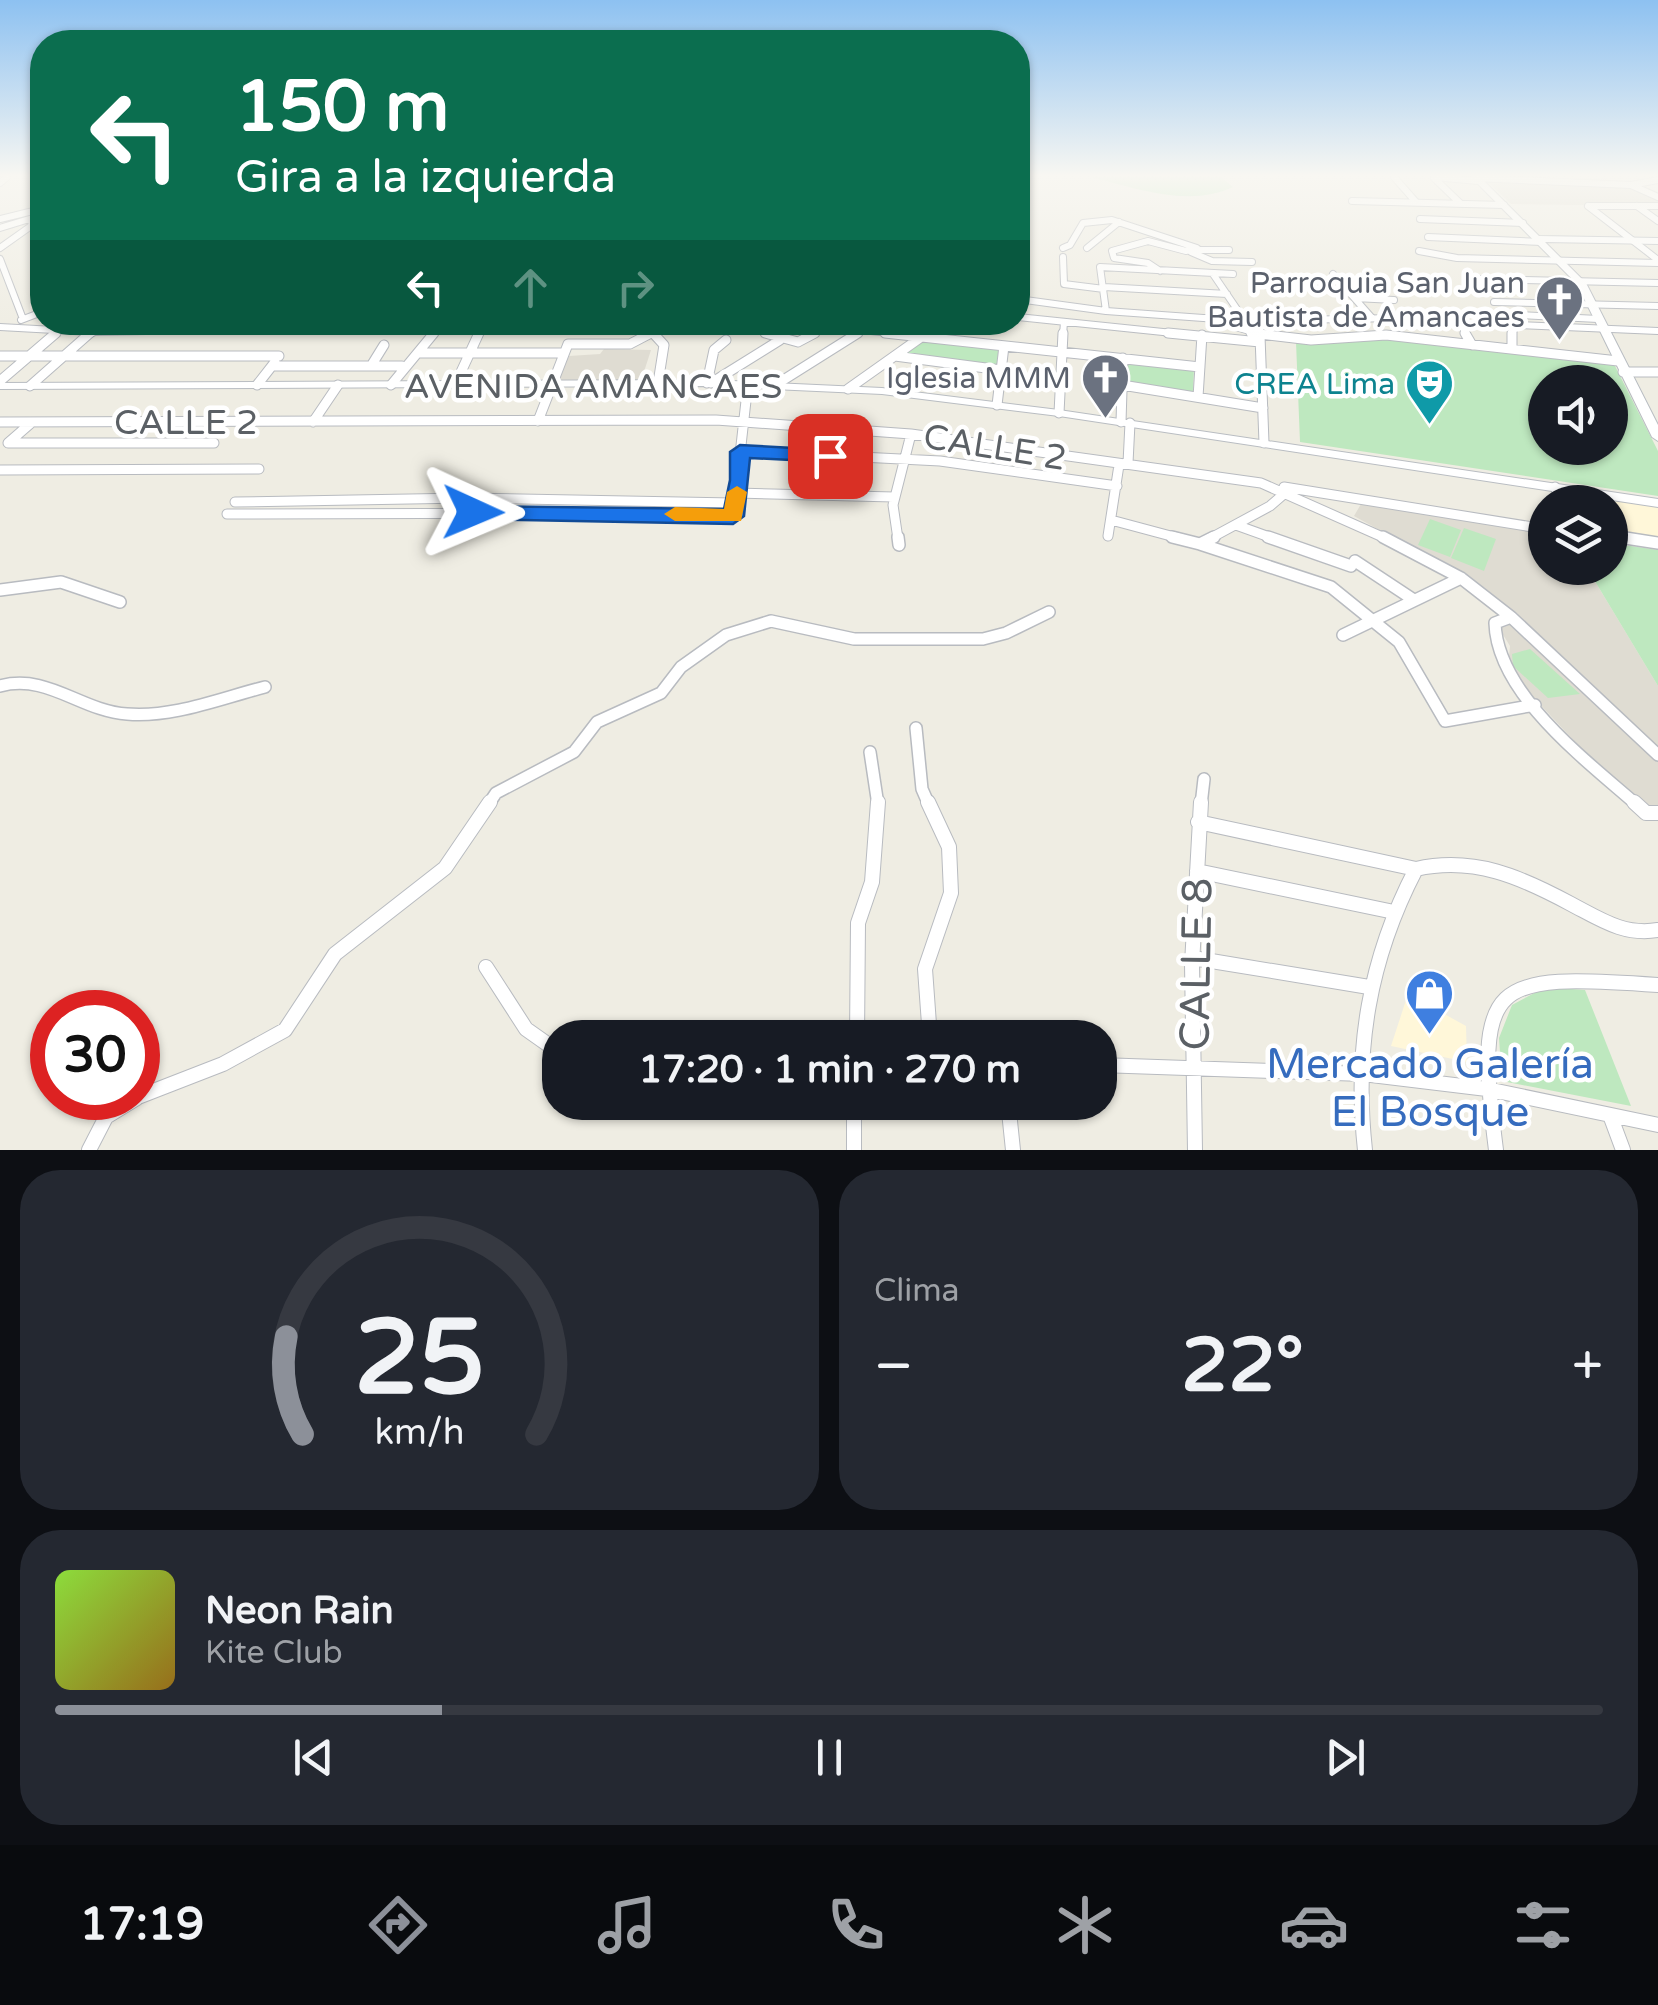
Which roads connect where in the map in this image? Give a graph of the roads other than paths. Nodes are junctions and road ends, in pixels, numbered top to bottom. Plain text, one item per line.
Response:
1 (21, 231) edge
2 (1079, 231) edge
3 (1107, 231) edge
4 (1109, 231) edge
5 (1148, 231) edge
6 (1531, 231) edge
7 (1618, 231) edge
8 (1198, 235) dead end
9 (1428, 238) dead end
10 (1541, 241) junction
11 (1658, 241) edge
12 (1186, 242) junction
13 (1632, 242) junction
14 (0, 245) edge
15 (1126, 246) junction
16 (1228, 250) dead end
17 (1112, 251) junction
18 (1419, 251) dead end
19 (1196, 252) junction
20 (0, 260) edge
21 (1562, 261) junction
22 (1658, 261) edge
23 (1252, 262) dead end
24 (1160, 270) junction
25 (1213, 274) junction
26 (1234, 274) dead end
27 (1333, 274) dead end
28 (1476, 279) dead end
29 (5, 282) edge
30 (1580, 283) junction
31 (1658, 283) edge
32 (1104, 288) junction
33 (1227, 294) junction
34 (0, 295) edge
35 (1355, 298) junction
36 (1394, 300) dead end
37 (1030, 301) edge
38 (1494, 302) dead end
39 (0, 304) edge
40 (15, 304) junction
41 (1591, 306) junction
42 (1658, 306) edge
43 (1106, 311) junction
44 (1519, 315) dead end
45 (30, 316) edge
46 (1030, 318) edge
47 (1205, 318) junction
48 (1372, 318) junction
49 (1395, 318) dead end
50 (23, 319) junction
51 (1232, 320) junction
52 (1245, 321) junction
53 (1064, 322) junction
54 (1460, 323) dead end
55 (1600, 325) junction
56 (2, 327) edge
57 (30, 327) edge
58 (1238, 330) junction
59 (1658, 331) edge
60 (51, 335) edge
61 (87, 335) edge
62 (432, 335) edge
63 (478, 335) edge
64 (647, 335) edge
65 (656, 335) edge
66 (771, 335) edge
67 (813, 335) edge
68 (852, 335) edge
69 (908, 335) edge
70 (1202, 335) junction
71 (921, 336) junction
72 (1261, 339) junction
73 (726, 340) dead end
74 (780, 340) junction
75 (384, 345) dead end
76 (1472, 345) junction
77 (1004, 346) junction
78 (1512, 349) junction
79 (1062, 351) junction
80 (418, 353) junction
81 (469, 353) junction
82 (564, 354) junction
83 (0, 356) edge
84 (29, 356) junction
85 (62, 356) junction
86 (894, 356) junction
87 (1122, 358) junction
88 (1615, 365) edge
89 (1620, 365) edge
90 (272, 366) junction
91 (371, 366) junction
92 (402, 366) junction
93 (1200, 366) junction
94 (1628, 367) edge
95 (1001, 370) junction
96 (1658, 372) edge
97 (1628, 379) edge
98 (709, 383) junction
99 (0, 384) edge
100 (552, 384) junction
101 (658, 384) junction
102 (748, 384) junction
103 (777, 384) junction
104 (257, 385) junction
105 (338, 385) junction
106 (391, 385) junction
107 (455, 385) junction
108 (1122, 385) junction
109 (30, 386) junction
110 (848, 389) junction
111 (1198, 397) junction
112 (997, 404) junction
113 (1263, 408) junction
114 (1059, 413) junction
115 (538, 421) junction
116 (0, 422) edge
117 (32, 422) junction
118 (312, 422) junction
119 (746, 423) junction
120 (1126, 423) junction
121 (911, 434) junction
122 (1658, 437) edge
123 (944, 439) junction
124 (214, 443) dead end
125 (1264, 443) junction
126 (740, 452) junction
127 (906, 458) junction
128 (940, 461) junction
129 (1123, 464) junction
130 (259, 469) dead end
131 (0, 470) edge
132 (1262, 483) junction
133 (1541, 485) edge
134 (1117, 486) junction
135 (1285, 493) junction
136 (894, 497) junction
137 (735, 498) junction
138 (1628, 498) edge
139 (234, 502) dead end
140 (1658, 503) edge
141 (227, 514) dead end
142 (1111, 520) junction
143 (1236, 525) junction
144 (1528, 526) edge
145 (1108, 536) dead end
146 (1628, 538) edge
147 (1658, 543) edge
148 (1200, 544) junction
149 (899, 545) dead end
150 (1460, 578) junction
151 (0, 590) edge
152 (1414, 600) junction
153 (120, 602) dead end
154 (1049, 612) dead end
155 (1512, 617) junction
156 (1371, 618) junction
157 (1344, 635) dead end
158 (0, 686) edge
159 (265, 687) dead end
160 (1535, 705) junction
161 (916, 728) dead end
162 (870, 752) dead end
163 (1658, 755) edge
164 (1204, 779) dead end
165 (1652, 813) edge
166 (1198, 822) junction
167 (1416, 868) junction
168 (1197, 871) junction
169 (1394, 912) junction
170 (1658, 930) edge
171 (1193, 958) junction
172 (486, 967) dead end
173 (1658, 985) edge
174 (1370, 987) junction
175 (857, 1020) edge
176 (929, 1020) edge
177 (542, 1040) edge
178 (1117, 1066) edge
179 (1193, 1068) junction
180 (1363, 1074) junction
181 (160, 1088) edge
182 (1487, 1089) junction
183 (1610, 1115) junction
184 (100, 1120) edge
185 (854, 1120) edge
186 (1010, 1120) edge
187 (1658, 1124) edge
188 (89, 1150) edge
189 (854, 1150) edge
190 (1013, 1150) edge
191 (1195, 1150) edge
192 (1365, 1150) edge
193 (1496, 1150) edge
194 (1624, 1150) edge

1 - 14 street
2 - 32 street
3 - 17 street
4 - 15 street
5 - 12 street
6 - 10 street
7 - 13 street
8 - 12 street
9 - 10 street
10 - 13 street
10 - 21 street
11 - 13 street
12 - 19 street
13 - 22 street
15 - 17 street
15 - 19 street
16 - 19 street
17 - 24 street
18 - 21 street
19 - 23 street
20 - 29 street
21 - 22 street
21 - 30 street
24 - 25 street
24 - 32 street
25 - 26 street
25 - 33 street
27 - 35 street
28 - 30 street
29 - 34 street
29 - 40 street
30 - 31 street
30 - 41 street
32 - 33 street
32 - 43 street
33 - 52 street
35 - 36 street
35 - 48 street
37 - 43 street
38 - 41 street
39 - 40 street
40 - 50 street
41 - 42 street
41 - 55 street
43 - 47 street
44 - 55 street
45 - 50 street
46 - 53 street
47 - 51 street
47 - 58 street
48 - 49 street
48 - 52 street
50 - 56 street
51 - 52 street
51 - 58 street
53 - 70 street
53 - 79 street
54 - 76 street
55 - 59 street
55 - 78 street
55 - 89 street
56 - 57 street
58 - 72 street
60 - 84 street
61 - 85 street
62 - 80 street
63 - 81 street
64 - 82 street
65 - 101 street
66 - 74 street
67 - 74 street
68 - 103 street
69 - 71 street
70 - 72 street
70 - 93 street
71 - 77 street
71 - 86 street
72 - 76 street
72 - 113 street
73 - 98 street
74 - 98 street
75 - 91 street
76 - 78 street
77 - 79 street
77 - 95 street
78 - 88 street
79 - 87 street
79 - 114 street
80 - 81 street
80 - 92 street
81 - 82 street
81 - 107 street
82 - 100 street
83 - 84 street
84 - 85 street
84 - 99 street
85 - 90 street
85 - 109 street
86 - 95 street
86 - 110 street
87 - 93 street
87 - 108 street
90 - 91 street
90 - 104 street
91 - 92 street
92 - 106 street
93 - 111 street
94 - 96 street
95 - 112 street
97 - 122 street
98 - 101 street, AVENIDA AMANCAES
98 - 102 street, AVENIDA AMANCAES
99 - 109 street, AVENIDA AMANCAES
100 - 101 street, AVENIDA AMANCAES
100 - 107 street, AVENIDA AMANCAES
100 - 115 street
102 - 103 street, AVENIDA AMANCAES
102 - 119 street
103 - 110 street, AVENIDA AMANCAES
104 - 105 street, AVENIDA AMANCAES
104 - 109 street, AVENIDA AMANCAES
105 - 106 street, AVENIDA AMANCAES
105 - 118 street
106 - 107 street, AVENIDA AMANCAES
108 - 111 street
108 - 120 street
110 - 112 street, AVENIDA AMANCAES
111 - 113 street
112 - 114 street, AVENIDA AMANCAES
113 - 125 street
114 - 120 street, AVENIDA AMANCAES
115 - 118 street, CALLE 2
115 - 119 street, CALLE 2
116 - 117 street, CALLE 2
117 - 118 street, CALLE 2
117 - 124 street
119 - 121 street, CALLE 2
119 - 126 street
120 - 125 street, AVENIDA AMANCAES
120 - 129 street
121 - 123 street, CALLE 2
121 - 127 street
123 - 128 street
123 - 129 street, CALLE 2
125 - 133 street, AVENIDA AMANCAES
126 - 127 street
126 - 137 street
127 - 128 street
127 - 136 street
128 - 134 street
129 - 132 street, CALLE 2
129 - 134 street
130 - 131 street
132 - 135 street, CALLE 2
132 - 144 street
134 - 142 street
135 - 143 street
135 - 150 street, CALLE 2
136 - 137 street
136 - 149 street
137 - 139 street
137 - 141 street
138 - 140 street, AVENIDA AMANCAES
142 - 145 street
142 - 148 street
143 - 148 street
143 - 152 street
146 - 147 street
148 - 156 street
150 - 152 street
150 - 155 street, CALLE 2
151 - 153 street
152 - 156 street
154 - 181 street
155 - 160 street
155 - 163 street, CALLE 2
156 - 157 street
156 - 160 street
158 - 159 street
160 - 165 street
161 - 176 street
162 - 175 street
164 - 166 street, CALLE 8
166 - 167 street
166 - 168 street, CALLE 8
167 - 169 street
167 - 170 street
168 - 169 street
168 - 171 street, CALLE 8
169 - 174 street
171 - 174 street
171 - 179 street, CALLE 8
172 - 177 street
173 - 182 street
174 - 180 street
178 - 179 street
179 - 180 street
179 - 191 street, CALLE 8
180 - 182 street
180 - 192 street
182 - 183 street
182 - 193 street
183 - 187 street
183 - 194 street
184 - 188 street
185 - 189 street
186 - 190 street

